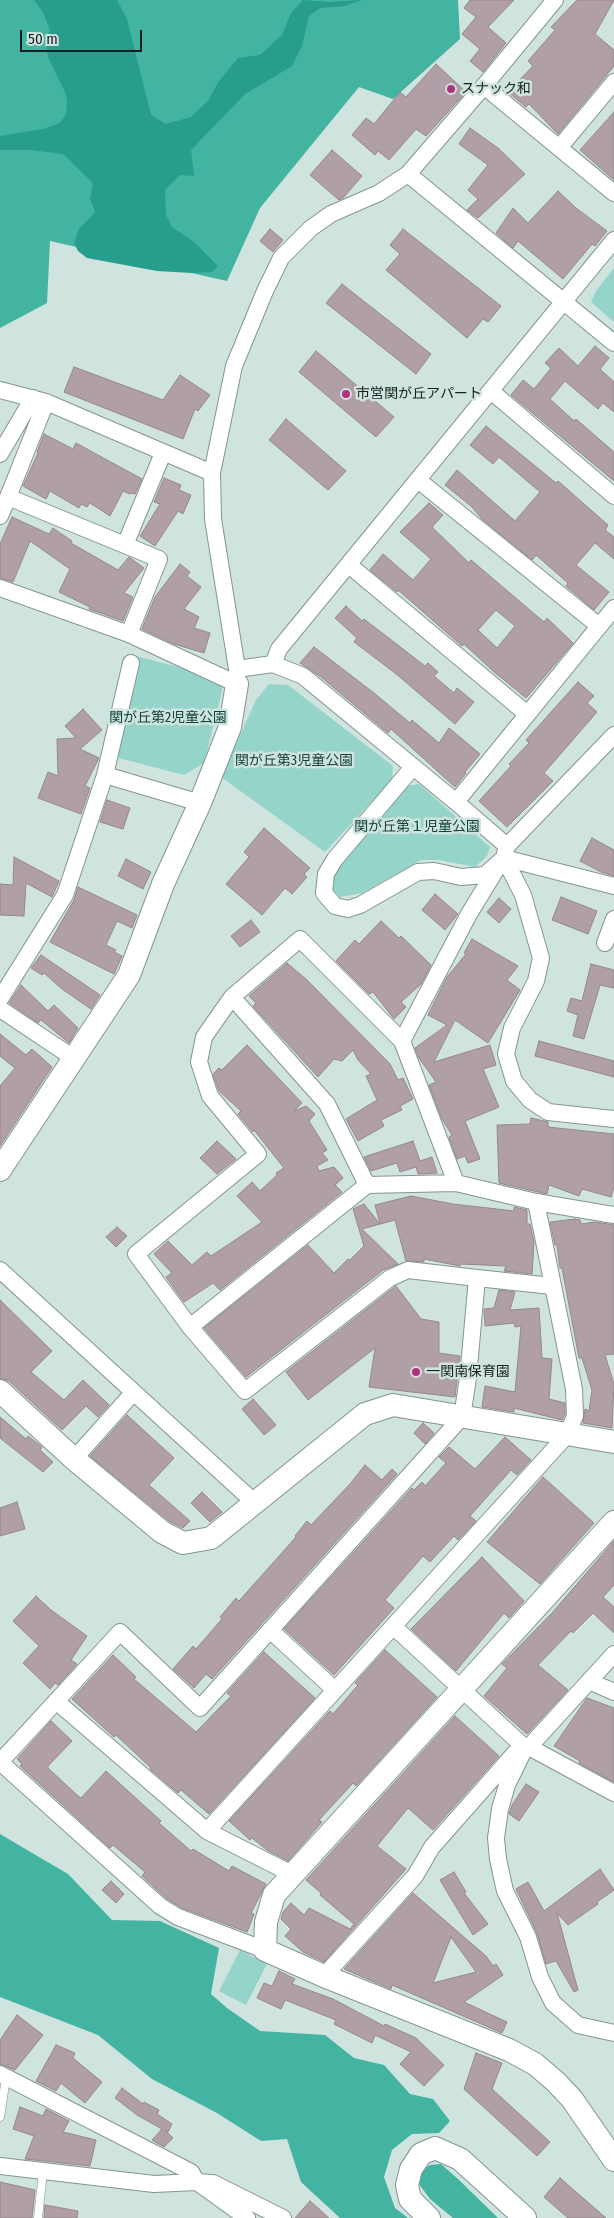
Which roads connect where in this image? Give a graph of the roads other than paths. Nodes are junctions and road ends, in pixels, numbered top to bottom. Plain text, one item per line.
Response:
1 (555, 0) edge
2 (614, 82) edge
3 (484, 86) junction
4 (559, 148) junction
5 (408, 174) junction
6 (614, 193) edge
7 (614, 240) edge
8 (564, 301) junction
9 (614, 343) edge
10 (0, 390) edge
11 (491, 391) junction
12 (40, 400) junction
13 (163, 452) junction
14 (0, 454) edge
15 (212, 473) junction
16 (418, 480) junction
17 (614, 496) edge
18 (8, 497) junction
19 (0, 516) edge
20 (125, 545) junction
21 (349, 565) junction
22 (0, 588) edge
23 (614, 608) edge
24 (599, 626) junction
25 (129, 634) junction
26 (131, 663) dead end
27 (273, 664) junction
28 (237, 677) junction
29 (527, 714) junction
30 (614, 735) edge
31 (413, 767) junction
32 (105, 775) junction
33 (456, 802) junction
34 (200, 803) junction
35 (505, 852) junction
36 (614, 886) edge
37 (614, 919) edge
38 (605, 944) dead end
39 (232, 997) junction
40 (0, 999) edge
41 (0, 1009) edge
42 (402, 1041) junction
43 (74, 1059) junction
44 (614, 1119) edge
45 (0, 1170) edge
46 (456, 1183) junction
47 (367, 1185) junction
48 (536, 1202) junction
49 (614, 1215) edge
50 (0, 1270) edge
51 (477, 1278) junction
52 (552, 1286) junction
53 (190, 1327) junction
54 (0, 1391) edge
55 (133, 1393) junction
56 (462, 1417) junction
57 (567, 1434) junction
58 (614, 1442) edge
59 (74, 1459) junction
60 (255, 1503) junction
61 (613, 1525) edge
62 (393, 1626) junction
63 (270, 1630) junction
64 (614, 1654) edge
65 (589, 1681) junction
66 (461, 1689) junction
67 (335, 1690) junction
68 (614, 1692) edge
69 (56, 1701) junction
70 (526, 1746) junction
71 (614, 1792) edge
72 (207, 1831) junction
73 (292, 1874) junction
74 (265, 1950) junction
75 (324, 1976) junction
76 (614, 2033) edge
77 (3, 2076) edge
78 (0, 2117) edge
79 (614, 2160) edge
80 (0, 2166) edge
81 (43, 2172) junction
82 (197, 2182) junction
83 (38, 2218) edge
84 (247, 2218) edge
85 (283, 2218) edge
86 (429, 2218) edge
87 (525, 2218) edge

1 - 3 street
2 - 4 street
3 - 4 street
3 - 5 street
4 - 6 street
5 - 8 street
5 - 15 street
7 - 8 street
8 - 9 street
8 - 11 street
10 - 12 street
11 - 16 street
11 - 17 street
12 - 13 street
12 - 14 street
12 - 18 street
13 - 15 street
13 - 20 street
15 - 28 street
16 - 21 street
16 - 24 street
18 - 19 street
18 - 20 street
20 - 25 street
21 - 27 street
21 - 29 street
22 - 25 street
23 - 24 street
24 - 29 street
25 - 28 street
26 - 32 street
27 - 28 street
27 - 31 street
28 - 34 street
29 - 33 street
30 - 35 street
31 - 33 street
31 - 35 street
32 - 34 street
32 - 40 street
33 - 35 street
34 - 43 street
35 - 36 street
35 - 42 street
35 - 44 street
37 - 38 street
39 - 42 street
39 - 47 street
39 - 53 street
41 - 43 street
42 - 46 street
43 - 45 street
46 - 47 street
46 - 48 street
47 - 53 street
48 - 49 street
48 - 52 street
50 - 55 street
51 - 52 street
51 - 53 street
51 - 56 street
52 - 57 street
54 - 59 street
55 - 59 street
55 - 60 street
56 - 57 street
56 - 60 street
56 - 63 street
57 - 58 street
57 - 62 street
59 - 60 street
61 - 66 street
62 - 66 street
62 - 67 street
63 - 67 street
63 - 69 street
64 - 65 street
65 - 68 street
65 - 70 street
66 - 70 street
66 - 73 street
67 - 72 street
69 - 72 street
69 - 74 street
70 - 71 street
70 - 75 street
70 - 76 street
72 - 73 street
73 - 74 street
74 - 75 street
75 - 79 street
77 - 78 lane
77 - 82 street
80 - 81 street
81 - 82 street
81 - 83 lane
82 - 84 street
82 - 85 street
86 - 87 street

